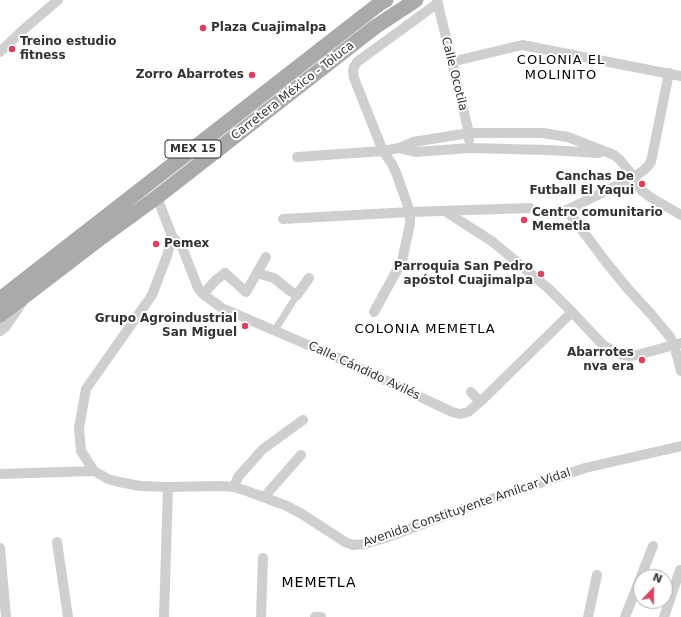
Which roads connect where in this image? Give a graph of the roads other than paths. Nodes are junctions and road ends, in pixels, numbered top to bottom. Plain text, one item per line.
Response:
1 (58, 0) edge
2 (368, 0) edge
3 (386, 0) edge
4 (416, 0) edge
5 (437, 2) edge
6 (0, 52) edge
7 (308, 60) junction
8 (451, 62) junction
9 (669, 73) junction
10 (681, 76) edge
11 (469, 133) junction
12 (399, 148) junction
13 (470, 148) junction
14 (383, 151) junction
15 (607, 153) junction
16 (297, 156) dead end
17 (634, 177) junction
18 (157, 197) junction
19 (530, 208) dead end
20 (445, 211) junction
21 (410, 212) junction
22 (681, 215) edge
23 (283, 219) dead end
24 (172, 236) junction
25 (266, 257) dead end
26 (257, 273) junction
27 (309, 278) dead end
28 (203, 294) junction
29 (297, 295) junction
30 (26, 296) junction
31 (0, 299) edge
32 (374, 312) dead end
33 (572, 312) junction
34 (0, 315) edge
35 (0, 330) edge
36 (275, 330) junction
37 (678, 344) edge
38 (681, 371) edge
39 (471, 392) dead end
40 (480, 402) junction
41 (303, 420) dead end
42 (681, 446) edge
43 (301, 455) dead end
44 (94, 471) junction
45 (0, 474) edge
46 (168, 487) junction
47 (234, 487) junction
48 (264, 497) junction
49 (57, 542) dead end
50 (653, 546) dead end
51 (0, 548) edge
52 (263, 558) dead end
53 (680, 570) edge
54 (596, 575) dead end
55 (6, 617) edge
56 (68, 617) edge
57 (164, 617) edge
58 (261, 617) edge
59 (315, 617) edge
60 (321, 617) edge
61 (588, 617) edge
62 (625, 617) edge
63 (664, 617) edge

1 - 6 street
2 - 7 main road
3 - 7 main road, Carretera México - Toluca / MEX 15
4 - 18 main road, Carretera México - Toluca / MEX 15
5 - 8 street, Calle Ocotila
5 - 14 street
7 - 31 main road, Carretera México - Toluca / MEX 15
8 - 9 street
8 - 11 street, Calle Ocotila
9 - 10 street
9 - 17 street
11 - 12 street
11 - 13 street, Calle Ocotila
11 - 15 street
12 - 13 street
12 - 14 street
13 - 15 street
14 - 16 street
14 - 21 street
15 - 17 street
17 - 22 street
17 - 37 street
18 - 24 street, Calle Cándido Avilés
18 - 30 main road, Carretera México - Toluca / MEX 15
19 - 20 street
20 - 21 street
20 - 33 street
21 - 23 street
21 - 32 street
24 - 28 street, Calle Cándido Avilés
24 - 44 street
25 - 26 street
26 - 28 street
26 - 29 street
27 - 29 street
28 - 36 street, Calle Cándido Avilés
29 - 36 street
30 - 34 main road, Carretera México - Toluca / MEX 15
30 - 35 street
33 - 37 street
33 - 40 street
36 - 40 street, Calle Cándido Avilés
37 - 38 street
39 - 40 street
41 - 47 street
42 - 48 street, Avenida Constituyente Amílcar Vidal
43 - 48 street
44 - 45 street
44 - 46 street, Avenida Constituyente Amílcar Vidal
46 - 47 street, Avenida Constituyente Amílcar Vidal
46 - 57 street
47 - 48 street, Avenida Constituyente Amílcar Vidal
49 - 56 street
50 - 62 street
51 - 55 street
52 - 58 street
53 - 63 street
54 - 61 street
59 - 60 street

